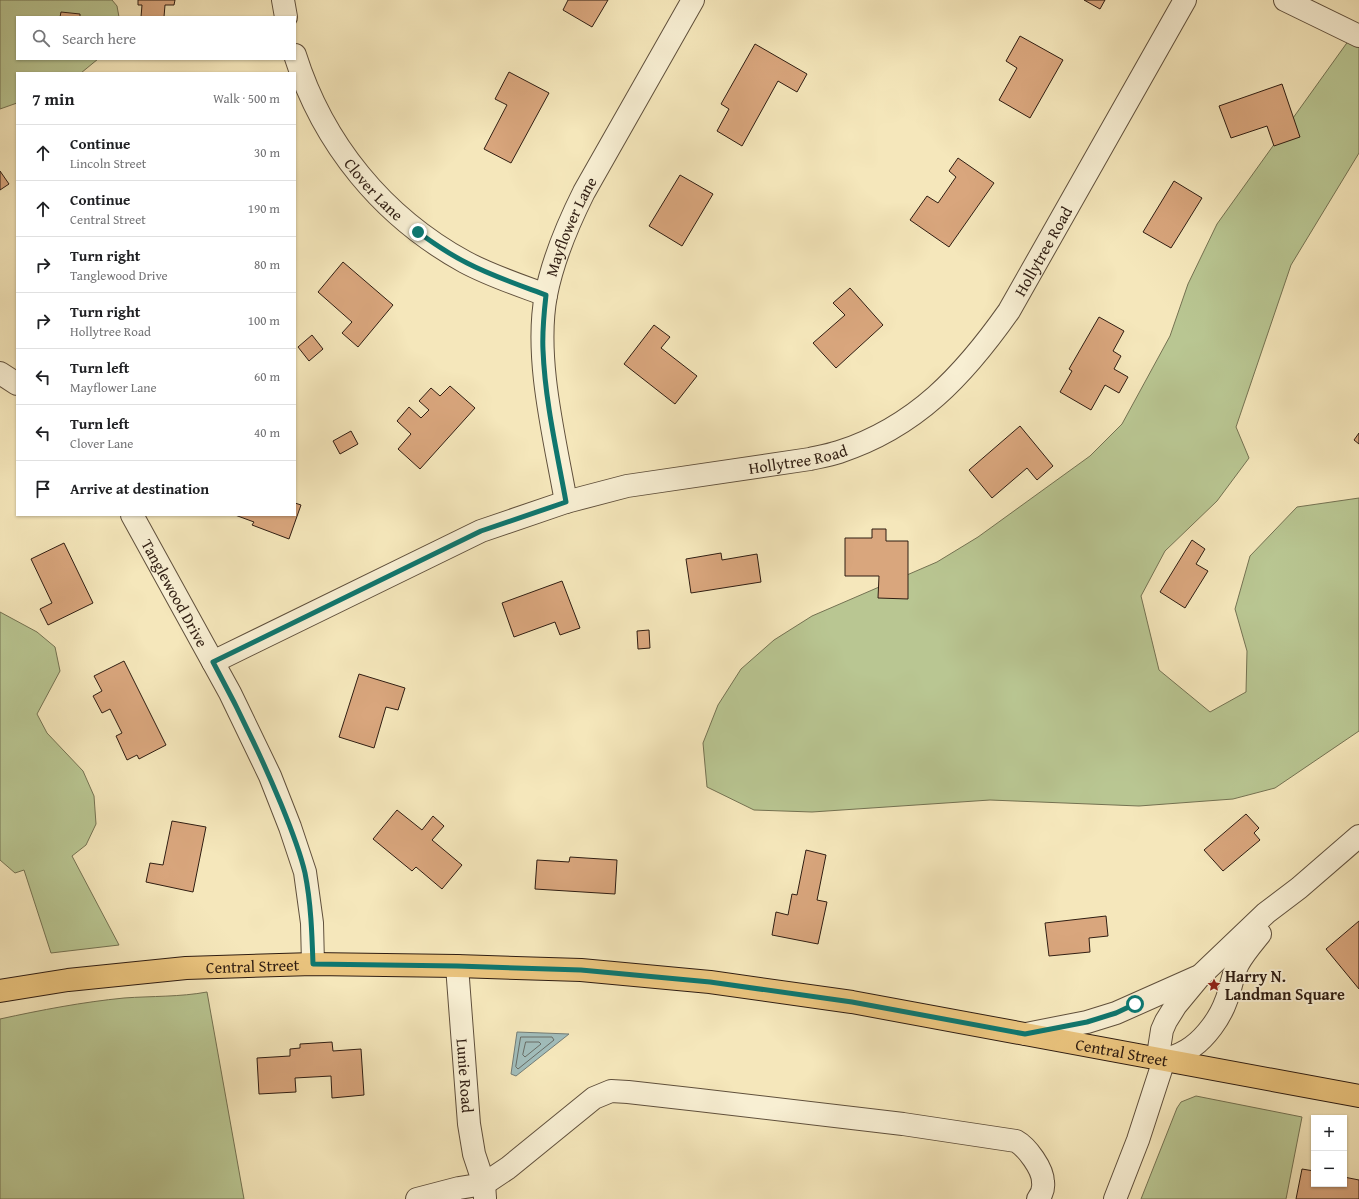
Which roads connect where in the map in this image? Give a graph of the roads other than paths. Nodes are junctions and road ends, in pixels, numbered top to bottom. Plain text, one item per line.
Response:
1 (283, 0) edge
2 (693, 0) edge
3 (1184, 0) edge
4 (1285, 0) edge
5 (286, 16) edge
6 (1359, 36) edge
7 (296, 57) edge
8 (546, 295) junction
9 (0, 373) edge
10 (16, 383) edge
11 (566, 502) junction
12 (133, 516) edge
13 (213, 662) junction
14 (1359, 836) edge
15 (1299, 888) junction
16 (313, 964) junction
17 (457, 966) junction
18 (1200, 976) junction
19 (0, 991) edge
20 (1025, 1034) junction
21 (1164, 1060) junction
22 (1359, 1096) edge
23 (489, 1194) edge
24 (417, 1199) edge
25 (1038, 1199) edge
26 (1116, 1199) edge

1 - 5 street
2 - 8 street, Mayflower Lane
3 - 11 street, Hollytree Road
4 - 6 street
7 - 8 street, Clover Lane
8 - 11 street, Mayflower Lane
9 - 10 street
11 - 13 street, Hollytree Road
12 - 13 street, Tanglewood Drive
13 - 16 street, Tanglewood Drive
14 - 15 street
15 - 18 street
15 - 21 street
16 - 17 main road, Central Street
16 - 19 main road, Central Street
17 - 20 main road, Central Street
17 - 23 street, Lunie Road
18 - 20 street
18 - 21 street
20 - 21 main road, Central Street
21 - 22 main road, Central Street
21 - 26 street
23 - 24 street
23 - 25 street

